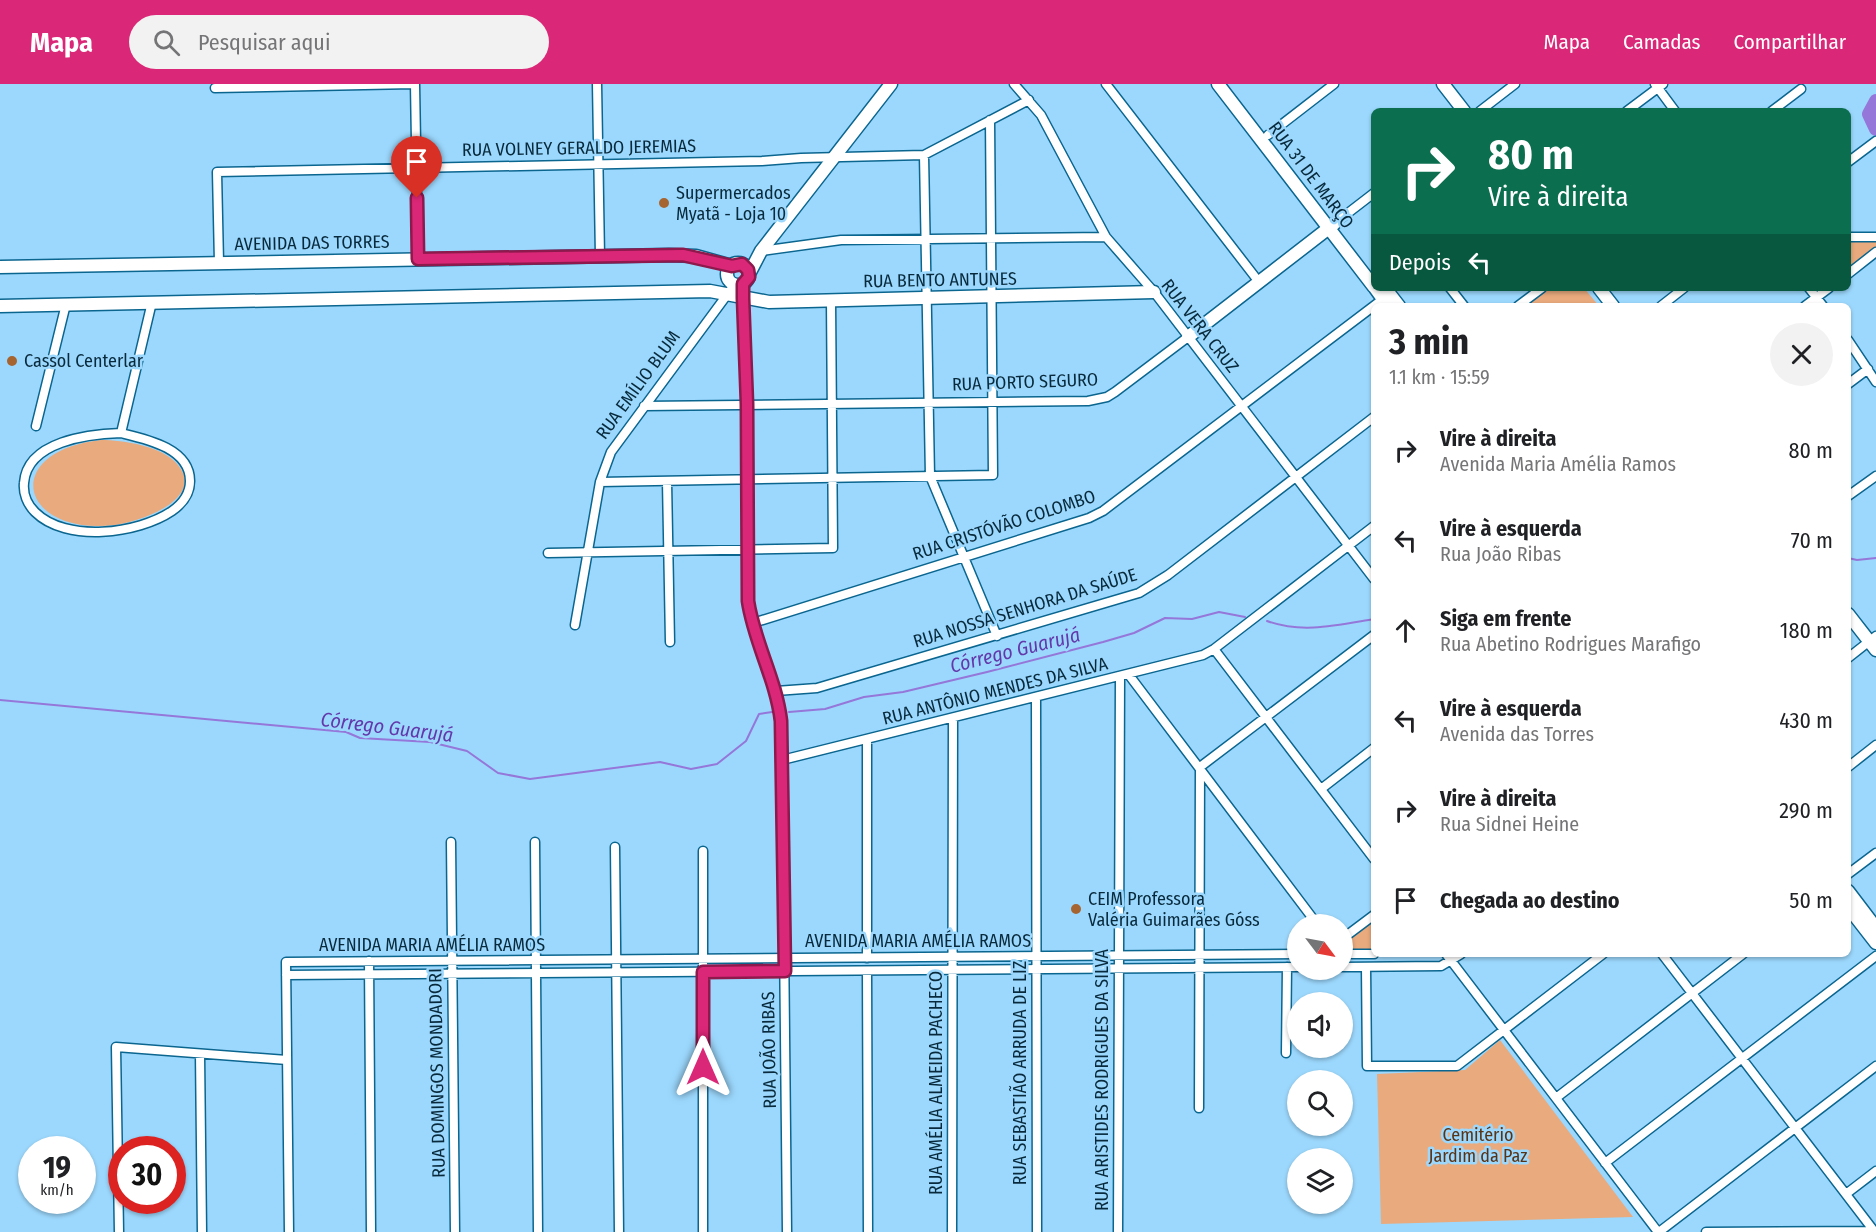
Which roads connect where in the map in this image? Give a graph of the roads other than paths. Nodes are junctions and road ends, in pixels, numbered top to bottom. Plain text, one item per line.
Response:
1 (414, 84) edge
2 (597, 84) edge
3 (891, 84) edge
4 (1014, 84) edge
5 (1106, 84) edge
6 (1218, 84) edge
7 (1229, 84) edge
8 (1334, 84) edge
9 (1443, 84) edge
10 (1515, 84) edge
11 (1658, 85) edge
12 (215, 88) dead end
13 (1801, 89) dead end
14 (1029, 100) junction
15 (1462, 108) edge
16 (1484, 108) edge
17 (1631, 108) edge
18 (1673, 108) edge
19 (1776, 108) edge
20 (990, 120) junction
21 (1268, 135) junction
22 (1876, 141) edge
23 (924, 155) junction
24 (834, 157) junction
25 (1851, 160) edge
26 (598, 165) junction
27 (417, 168) junction
28 (1371, 195) edge
29 (1332, 225) junction
30 (1106, 237) junction
31 (1851, 237) edge
32 (1876, 237) edge
33 (991, 239) junction
34 (925, 240) junction
35 (761, 251) junction
36 (1876, 252) edge
37 (600, 256) junction
38 (418, 259) junction
39 (219, 263) junction
40 (0, 267) edge
41 (1371, 270) edge
42 (1851, 272) edge
43 (737, 278) junction
44 (1259, 282) junction
45 (1371, 284) edge
46 (1452, 291) edge
47 (1538, 291) edge
48 (1601, 291) edge
49 (1680, 291) edge
50 (1811, 291) edge
51 (1825, 291) edge
52 (1154, 292) junction
53 (992, 296) junction
54 (743, 298) junction
55 (926, 298) junction
56 (1816, 298) junction
57 (831, 301) junction
58 (152, 302) junction
59 (1462, 303) edge
60 (1522, 303) edge
61 (1611, 303) edge
62 (1665, 303) edge
63 (1809, 303) edge
64 (1820, 303) edge
65 (66, 304) junction
66 (0, 306) edge
67 (1371, 308) edge
68 (1188, 337) junction
69 (1851, 344) edge
70 (1868, 369) junction
71 (1851, 382) edge
72 (1876, 382) edge
73 (993, 402) junction
74 (928, 403) junction
75 (747, 404) junction
76 (832, 404) junction
77 (644, 406) junction
78 (1241, 407) junction
79 (1371, 419) edge
80 (36, 426) dead end
81 (121, 433) junction
82 (930, 476) junction
83 (1876, 476) edge
84 (1295, 477) junction
85 (832, 478) junction
86 (748, 479) junction
87 (667, 481) junction
88 (600, 482) junction
89 (1851, 494) edge
90 (1371, 528) edge
91 (1348, 546) junction
92 (749, 550) junction
93 (668, 551) junction
94 (588, 553) junction
95 (548, 554) dead end
96 (964, 557) junction
97 (1371, 575) edge
98 (1851, 617) edge
99 (753, 623) junction
100 (575, 625) dead end
101 (997, 636) junction
102 (1371, 637) edge
103 (670, 642) dead end
104 (1874, 643) edge
105 (1214, 649) junction
106 (1851, 656) edge
107 (1125, 676) junction
108 (776, 692) junction
109 (1036, 698) junction
110 (1266, 717) junction
111 (953, 718) junction
112 (867, 740) junction
113 (1876, 745) edge
114 (1371, 750) edge
115 (782, 760) junction
116 (1851, 764) edge
117 (1200, 767) junction
118 (1321, 789) junction
119 (451, 842) dead end
120 (535, 842) dead end
121 (615, 847) dead end
122 (703, 851) dead end
123 (1876, 853) edge
124 (1371, 855) edge
125 (1851, 872) edge
126 (1851, 895) edge
127 (1851, 911) edge
128 (1310, 914) edge
129 (1371, 917) edge
130 (1876, 928) edge
131 (1353, 931) edge
132 (1876, 943) edge
133 (1287, 954) edge
134 (1353, 954) edge
135 (1371, 954) edge
136 (1200, 955) junction
137 (1036, 956) junction
138 (1119, 956) junction
139 (1876, 956) edge
140 (952, 957) junction
141 (1599, 957) edge
142 (1664, 957) edge
143 (1739, 957) edge
144 (784, 958) junction
145 (867, 958) junction
146 (1449, 958) edge
147 (703, 959) junction
148 (536, 960) junction
149 (616, 960) junction
150 (452, 961) junction
151 (369, 962) junction
152 (1287, 967) joint
153 (1353, 967) edge
154 (1366, 967) junction
155 (1200, 968) junction
156 (1036, 969) junction
157 (1119, 969) junction
158 (952, 970) junction
159 (785, 971) junction
160 (867, 971) junction
161 (703, 972) junction
162 (536, 973) junction
163 (616, 973) junction
164 (453, 974) junction
165 (286, 975) junction
166 (369, 975) junction
167 (1692, 993) junction
168 (1504, 1030) junction
169 (1286, 1053) dead end
170 (201, 1054) junction
171 (1742, 1058) junction
172 (287, 1060) junction
173 (1876, 1066) edge
174 (1556, 1098) junction
175 (1199, 1108) dead end
176 (1795, 1128) junction
177 (1605, 1163) junction
178 (1876, 1171) edge
179 (1846, 1194) junction
180 (1875, 1231) edge
181 (119, 1232) edge
182 (202, 1232) edge
183 (289, 1232) edge
184 (371, 1232) edge
185 (455, 1232) edge
186 (538, 1232) edge
187 (619, 1232) edge
188 (703, 1232) edge
189 (788, 1232) edge
190 (868, 1232) edge
191 (952, 1232) edge
192 (1037, 1232) edge
193 (1118, 1232) edge
194 (1658, 1232) edge
195 (1706, 1232) edge

1 - 12 street
1 - 27 street
2 - 26 street
3 - 24 main road, RUA EMÍLIO BLUM
4 - 14 street, RUA VERA CRUZ
5 - 44 street
6 - 29 main road, RUA 31 DE MARÇO
7 - 21 main road, RUA 31 DE MARÇO
8 - 21 street
9 - 15 main road
10 - 16 street
11 - 17 street
11 - 18 street
13 - 19 street
14 - 20 street
14 - 30 street, RUA VERA CRUZ
20 - 23 street
20 - 33 street
21 - 29 main road, RUA 31 DE MARÇO
22 - 25 street
23 - 24 street, RUA VOLNEY GERALDO JEREMIAS
23 - 34 street
24 - 26 street, RUA VOLNEY GERALDO JEREMIAS
24 - 35 main road, RUA EMÍLIO BLUM
26 - 27 street, RUA VOLNEY GERALDO JEREMIAS
26 - 37 street
27 - 38 street
27 - 39 street, RUA VOLNEY GERALDO JEREMIAS
28 - 29 street, RUA PORTO SEGURO
29 - 41 main road, RUA 31 DE MARÇO
29 - 44 main road, RUA PORTO SEGURO
29 - 45 main road, RUA 31 DE MARÇO
30 - 33 street
30 - 52 street, RUA VERA CRUZ
31 - 32 street
33 - 34 street
33 - 53 street
34 - 35 street
34 - 55 street
35 - 43 main road, RUA EMÍLIO BLUM
36 - 42 street
37 - 38 main road, AVENIDA DAS TORRES
37 - 43 main road, AVENIDA DAS TORRES
38 - 39 main road, AVENIDA DAS TORRES
39 - 40 main road, AVENIDA DAS TORRES
43 - 54 main road, RUA BENTO ANTUNES
43 - 58 main road
43 - 77 street, RUA EMÍLIO BLUM
44 - 68 main road, RUA PORTO SEGURO
46 - 59 street
47 - 60 street
48 - 61 main road
49 - 62 street
50 - 56 street
51 - 56 street
52 - 53 main road, RUA BENTO ANTUNES
52 - 68 street, RUA VERA CRUZ
53 - 55 main road, RUA BENTO ANTUNES
53 - 73 street
54 - 57 main road, RUA BENTO ANTUNES
54 - 75 street, RUA JOÃO RIBAS
55 - 57 main road, RUA BENTO ANTUNES
55 - 74 street
56 - 63 street
56 - 64 street
57 - 76 street
58 - 65 main road
58 - 81 street
65 - 66 main road
65 - 80 street
67 - 78 street, RUA CRISTÓVÃO COLOMBO
68 - 73 street, RUA PORTO SEGURO
68 - 78 street, RUA VERA CRUZ
69 - 70 street
70 - 71 street
70 - 72 street
73 - 74 street, RUA PORTO SEGURO
73 - 82 street
74 - 76 street, RUA PORTO SEGURO
74 - 82 street
75 - 76 street, RUA PORTO SEGURO
75 - 77 street, RUA PORTO SEGURO
75 - 86 street, RUA JOÃO RIBAS
76 - 85 street
77 - 88 street, RUA EMÍLIO BLUM
78 - 84 street, RUA VERA CRUZ
78 - 96 street, RUA CRISTÓVÃO COLOMBO
79 - 84 street, RUA NOSSA SENHORA DA SAÚDE
81 - 81 street
82 - 85 street
82 - 96 street
83 - 89 street
84 - 91 street, RUA VERA CRUZ
84 - 101 street, RUA NOSSA SENHORA DA SAÚDE
85 - 86 street
85 - 92 street
86 - 87 street
86 - 92 street, RUA JOÃO RIBAS
87 - 88 street
87 - 93 street
88 - 94 street, RUA EMÍLIO BLUM
90 - 91 street, RUA ANTÔNIO MENDES DA SILVA
91 - 97 street, RUA VERA CRUZ
91 - 105 street, RUA ANTÔNIO MENDES DA SILVA
92 - 93 street
92 - 99 street, RUA JOÃO RIBAS
93 - 94 street
93 - 103 street
94 - 95 street
94 - 100 street, RUA EMÍLIO BLUM
96 - 99 street, RUA CRISTÓVÃO COLOMBO
96 - 101 street
98 - 104 main road
99 - 108 street, RUA JOÃO RIBAS
101 - 108 street, RUA NOSSA SENHORA DA SAÚDE
102 - 110 street
104 - 106 street
105 - 107 street, RUA ANTÔNIO MENDES DA SILVA
105 - 110 street
107 - 109 street, RUA ANTÔNIO MENDES DA SILVA
107 - 117 street
107 - 138 street, RUA ARISTIDES RODRIGUES DA SILVA
108 - 115 street, RUA JOÃO RIBAS
109 - 111 street, RUA ANTÔNIO MENDES DA SILVA
109 - 137 street, RUA SEBASTIÃO ARRUDA DE LIZ
110 - 117 street
110 - 118 street
111 - 112 street, RUA ANTÔNIO MENDES DA SILVA
111 - 140 street, RUA AMÉLIA ALMEIDA PACHECO
112 - 115 street, RUA ANTÔNIO MENDES DA SILVA
112 - 145 street
113 - 116 street
114 - 118 street
115 - 144 street, RUA JOÃO RIBAS
117 - 128 street
117 - 136 street
118 - 124 street
119 - 150 street, RUA DOMINGOS MONDADORI
120 - 148 street
121 - 149 street
122 - 147 street
123 - 125 street
126 - 130 main road
127 - 132 main road
129 - 131 street
133 - 136 street, AVENIDA MARIA AMÉLIA RAMOS
134 - 135 street
136 - 138 street, AVENIDA MARIA AMÉLIA RAMOS
136 - 155 street
137 - 138 street, AVENIDA MARIA AMÉLIA RAMOS
137 - 140 street, AVENIDA MARIA AMÉLIA RAMOS
137 - 156 street, RUA SEBASTIÃO ARRUDA DE LIZ
138 - 157 street, RUA ARISTIDES RODRIGUES DA SILVA
139 - 171 street
140 - 145 street, AVENIDA MARIA AMÉLIA RAMOS
140 - 158 street, RUA AMÉLIA ALMEIDA PACHECO
141 - 168 street
142 - 167 street
143 - 167 street
144 - 145 street, AVENIDA MARIA AMÉLIA RAMOS
144 - 147 street, AVENIDA MARIA AMÉLIA RAMOS
144 - 159 street, RUA JOÃO RIBAS
146 - 154 street
146 - 168 street
147 - 149 street, AVENIDA MARIA AMÉLIA RAMOS
147 - 161 street
148 - 149 street, AVENIDA MARIA AMÉLIA RAMOS
148 - 150 street, AVENIDA MARIA AMÉLIA RAMOS
148 - 162 street
149 - 163 street
150 - 151 street, AVENIDA MARIA AMÉLIA RAMOS
150 - 164 street, RUA DOMINGOS MONDADORI
151 - 165 street, AVENIDA MARIA AMÉLIA RAMOS
151 - 166 street
152 - 155 street, AVENIDA MARIA AMÉLIA RAMOS
152 - 169 street
153 - 154 street
154 - 168 street
155 - 157 street, AVENIDA MARIA AMÉLIA RAMOS
155 - 175 street
156 - 157 street, AVENIDA MARIA AMÉLIA RAMOS
156 - 158 street, AVENIDA MARIA AMÉLIA RAMOS
156 - 192 street, RUA SEBASTIÃO ARRUDA DE LIZ
157 - 193 street, RUA ARISTIDES RODRIGUES DA SILVA
158 - 160 street, AVENIDA MARIA AMÉLIA RAMOS
158 - 191 street, RUA AMÉLIA ALMEIDA PACHECO
159 - 160 street, AVENIDA MARIA AMÉLIA RAMOS
159 - 161 street, AVENIDA MARIA AMÉLIA RAMOS
159 - 189 street, RUA JOÃO RIBAS
160 - 190 street
161 - 163 street, AVENIDA MARIA AMÉLIA RAMOS
161 - 188 street
162 - 163 street, AVENIDA MARIA AMÉLIA RAMOS
162 - 164 street, AVENIDA MARIA AMÉLIA RAMOS
162 - 186 street
163 - 187 street
164 - 166 street, AVENIDA MARIA AMÉLIA RAMOS
164 - 185 street, RUA DOMINGOS MONDADORI
165 - 166 street, AVENIDA MARIA AMÉLIA RAMOS
165 - 172 street
166 - 184 street
167 - 171 street
167 - 174 street
168 - 174 street
170 - 172 street
170 - 181 street
170 - 182 street
171 - 176 street
171 - 177 street
172 - 183 street
173 - 176 street
174 - 177 street
176 - 179 street
176 - 194 street
177 - 194 street
178 - 179 street
179 - 180 street
180 - 195 street

